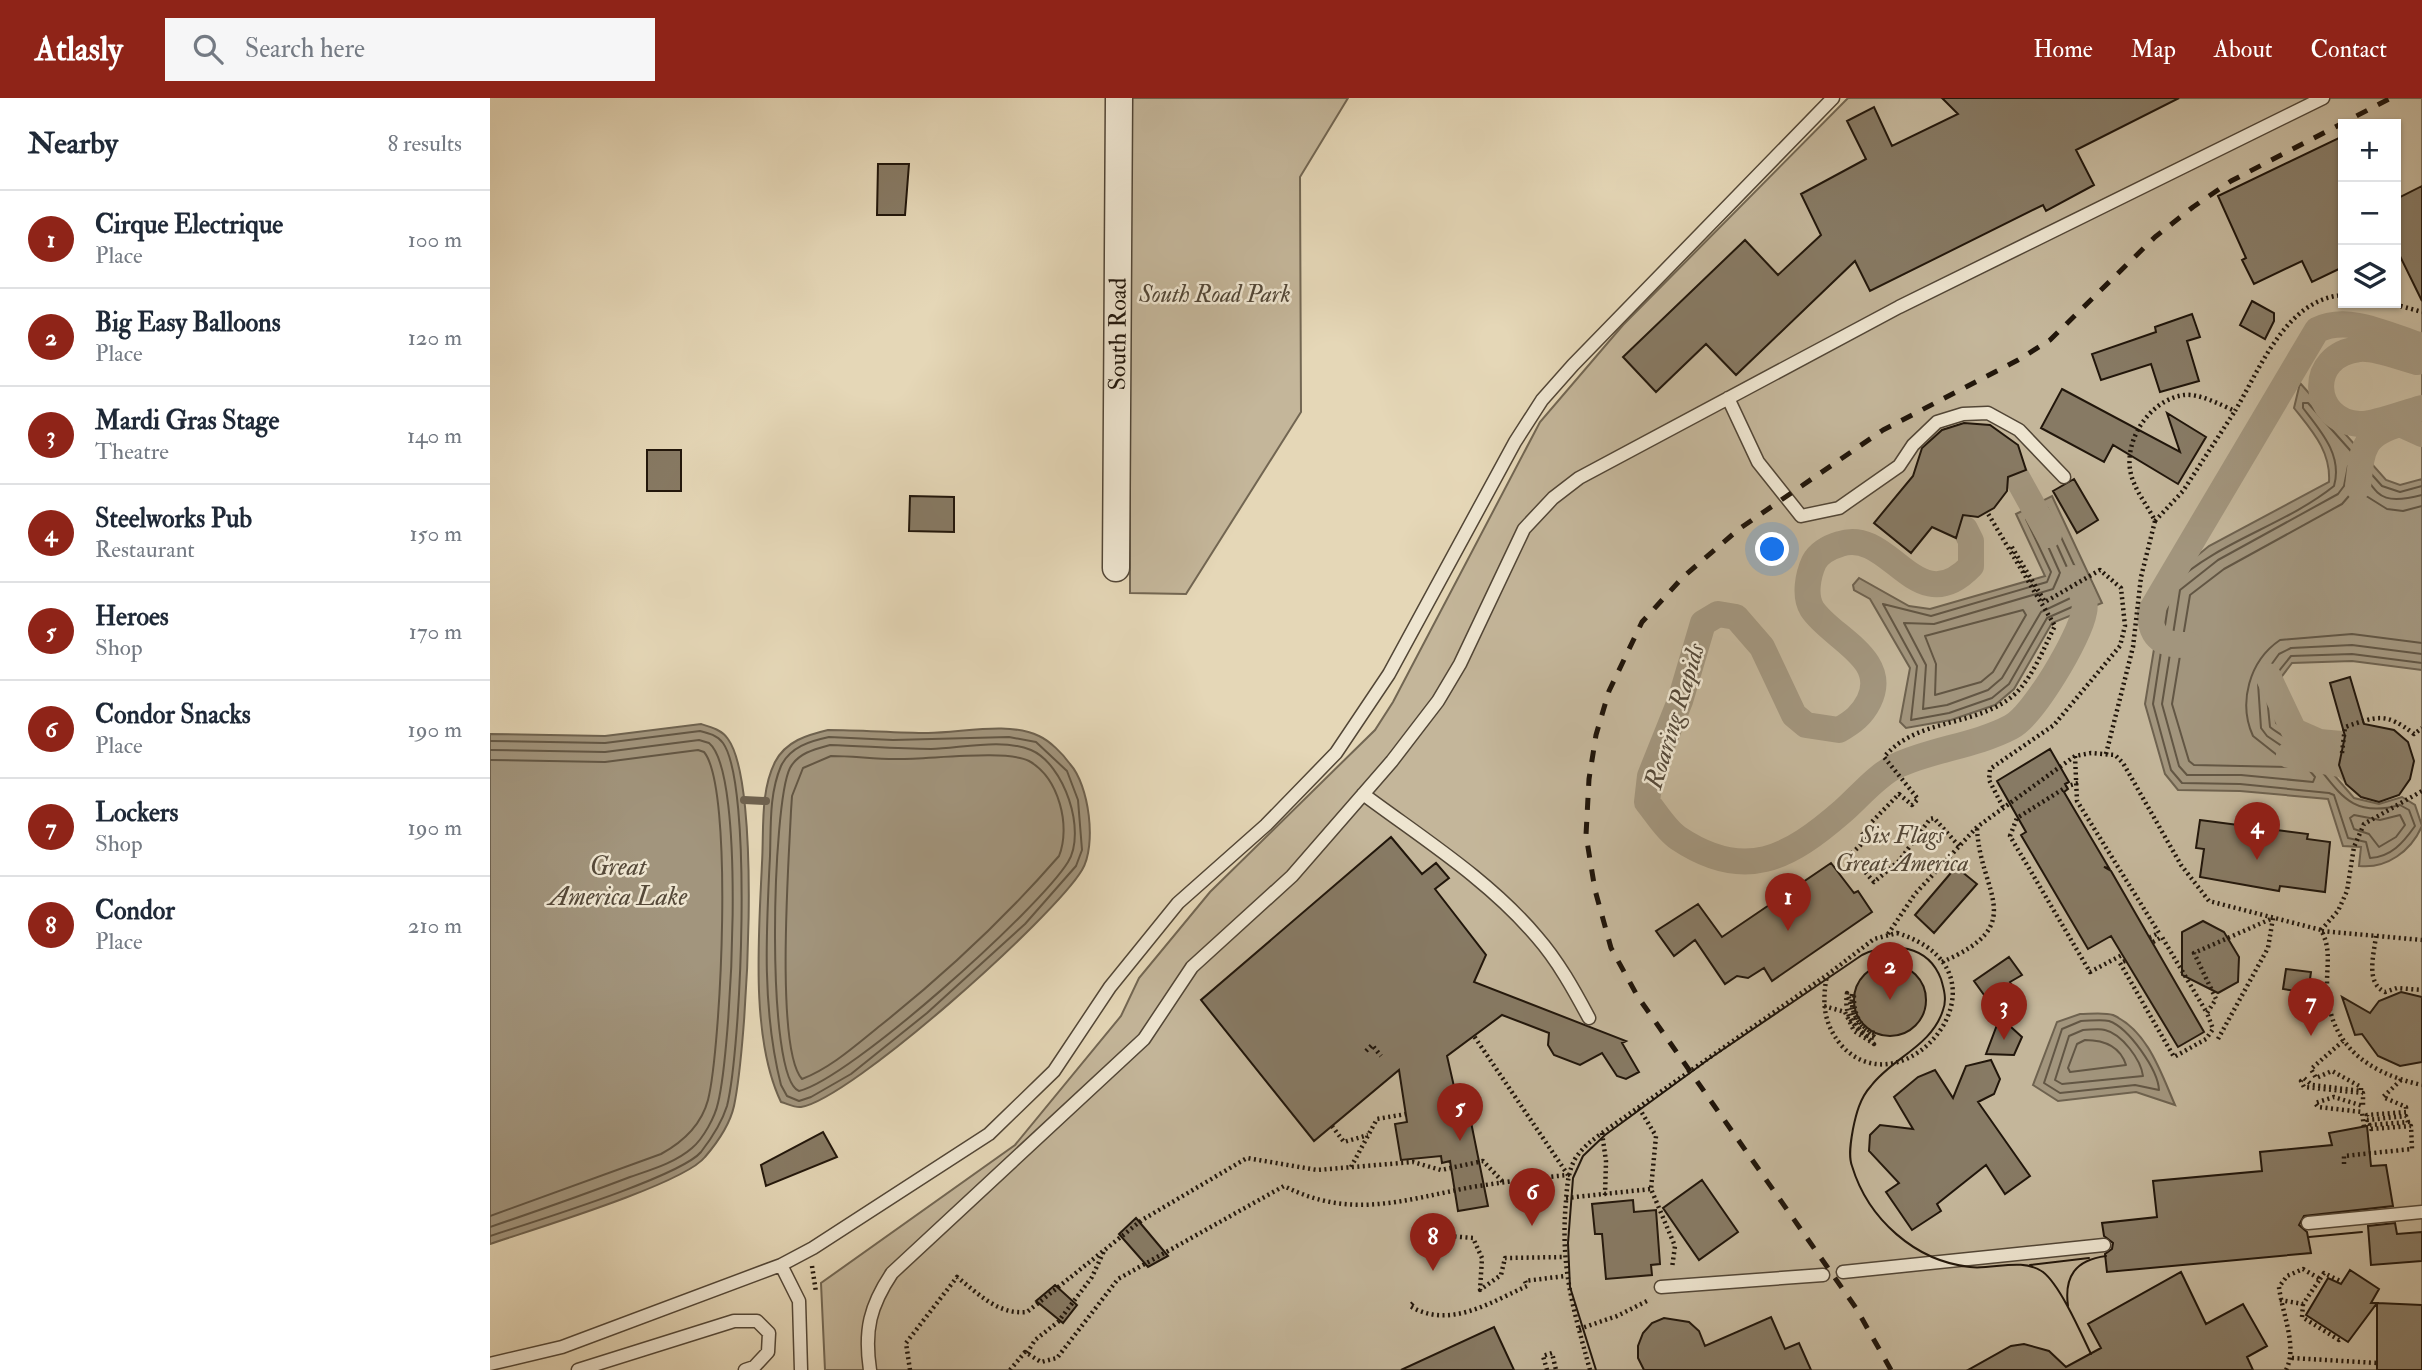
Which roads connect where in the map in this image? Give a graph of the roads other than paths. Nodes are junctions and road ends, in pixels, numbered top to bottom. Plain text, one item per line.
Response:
1 (1119, 98) edge
2 (1833, 98) edge
3 (2323, 98) edge
4 (1728, 398) junction
5 (2064, 477) dead end
6 (1116, 568) dead end
7 (1363, 794) junction
8 (1589, 1018) dead end
9 (2422, 1212) edge
10 (2308, 1223) dead end
11 (2104, 1245) dead end
12 (781, 1265) junction
13 (1843, 1272) dead end
14 (1823, 1275) dead end
15 (1661, 1287) road end
16 (490, 1364) edge
17 (578, 1370) edge
18 (745, 1370) edge
19 (801, 1370) edge
20 (870, 1370) edge

1 - 6 street, South Road
2 - 12 lane
3 - 4 lane
4 - 5 lane
4 - 7 lane
7 - 8 lane
7 - 20 lane
9 - 10 lane
11 - 13 lane
12 - 16 lane
12 - 19 lane
14 - 15 lane
17 - 18 lane

